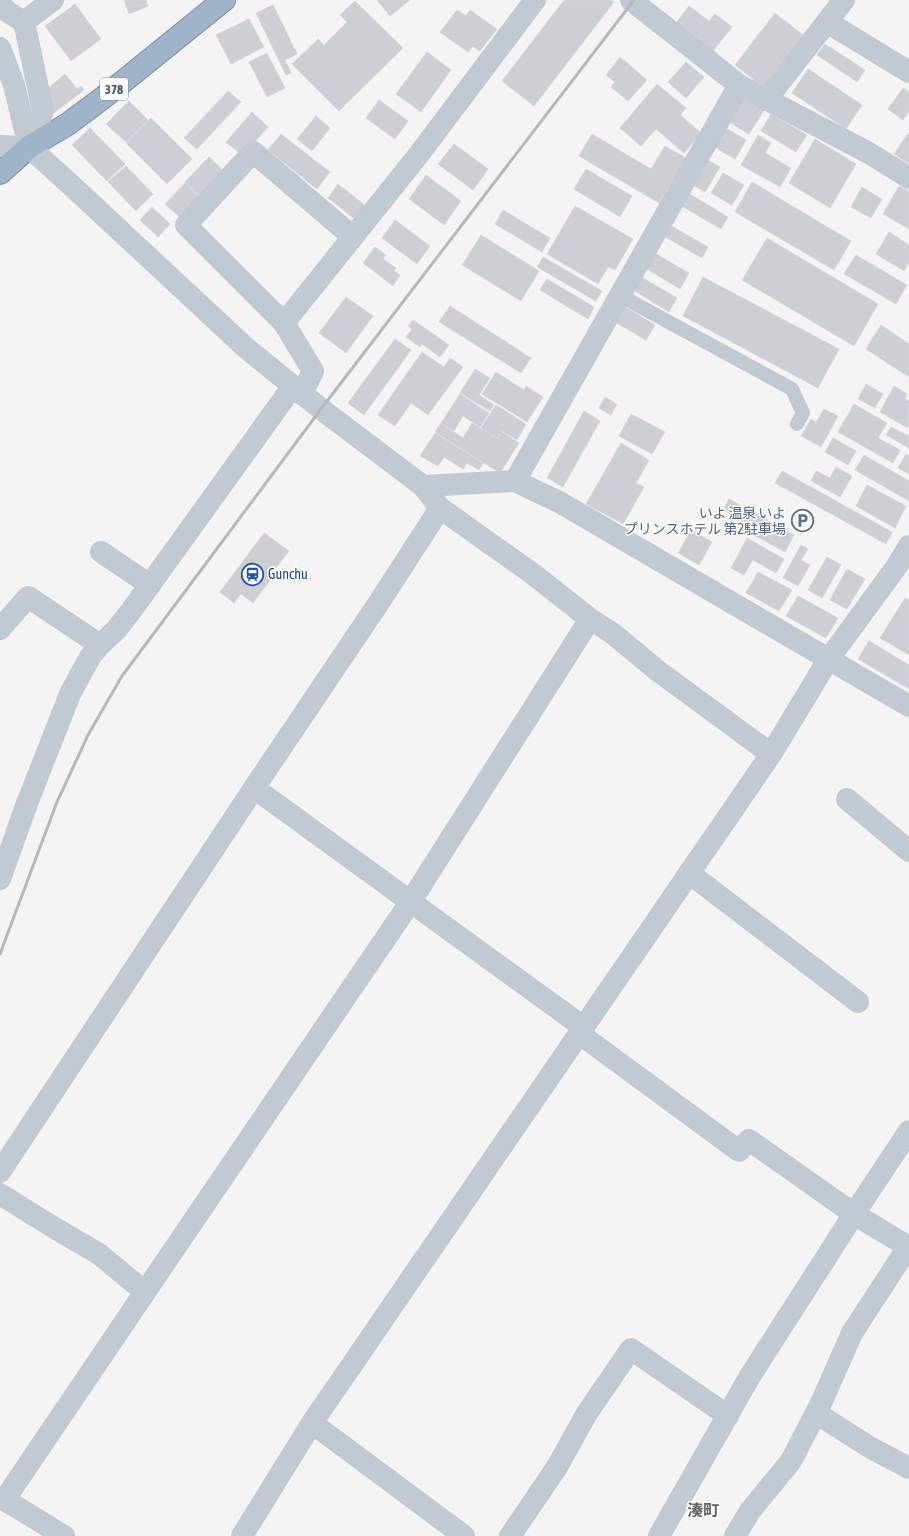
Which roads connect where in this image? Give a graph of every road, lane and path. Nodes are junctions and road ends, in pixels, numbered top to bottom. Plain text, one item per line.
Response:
1 (53, 0) edge
2 (224, 0) edge
3 (535, 0) edge
4 (631, 0) edge
5 (844, 0) edge
6 (0, 4) edge
7 (24, 22) junction
8 (827, 22) junction
9 (0, 48) edge
10 (909, 72) edge
11 (739, 85) junction
12 (766, 100) junction
13 (0, 146) edge
14 (29, 147) junction
15 (0, 173) edge
16 (909, 178) edge
17 (353, 237) junction
18 (620, 295) junction
19 (284, 324) junction
20 (297, 390) junction
21 (797, 424) dead end
22 (515, 481) junction
23 (423, 486) junction
24 (440, 508) junction
25 (909, 546) edge
26 (101, 552) dead end
27 (150, 585) junction
28 (590, 619) junction
29 (0, 629) edge
30 (100, 645) junction
31 (828, 660) junction
32 (909, 706) edge
33 (771, 754) junction
34 (254, 788) junction
35 (847, 799) dead end
36 (909, 851) edge
37 (689, 873) junction
38 (0, 879) edge
39 (411, 901) junction
40 (858, 1002) dead end
41 (581, 1031) junction
42 (909, 1131) edge
43 (0, 1172) edge
44 (0, 1194) edge
45 (854, 1214) junction
46 (909, 1247) edge
47 (145, 1292) junction
48 (816, 1413) junction
49 (728, 1416) junction
50 (312, 1423) junction
51 (909, 1468) edge
52 (3, 1498) edge
53 (64, 1536) edge
54 (242, 1536) edge
55 (464, 1536) edge
56 (510, 1536) edge
57 (659, 1536) edge
58 (735, 1536) edge

1 - 7 street
2 - 14 highway, 378
3 - 17 street
4 - 11 street
5 - 8 street
6 - 7 street
7 - 14 street
8 - 10 street
8 - 12 street
9 - 14 street
11 - 12 street
11 - 18 street
12 - 16 street
13 - 14 street
14 - 15 highway, 378
14 - 20 street
17 - 19 street
17 - 19 street
18 - 21 lane
18 - 22 street
19 - 20 street
20 - 23 street
20 - 27 street
22 - 23 street
22 - 31 street
23 - 24 street
24 - 28 street
24 - 34 street
25 - 31 street
26 - 27 street
27 - 30 street
28 - 33 street
28 - 39 street
29 - 30 street
30 - 38 street
31 - 32 street
31 - 33 street
33 - 37 street
34 - 39 street
34 - 43 street
35 - 36 street
37 - 40 street
37 - 41 street
39 - 41 street
39 - 47 street
41 - 45 street
41 - 50 street
42 - 45 street
44 - 47 street
45 - 46 street
45 - 49 street
46 - 48 street
47 - 52 street
48 - 51 street
48 - 58 street
49 - 56 street
49 - 57 street
50 - 54 street
50 - 55 street
52 - 53 street

